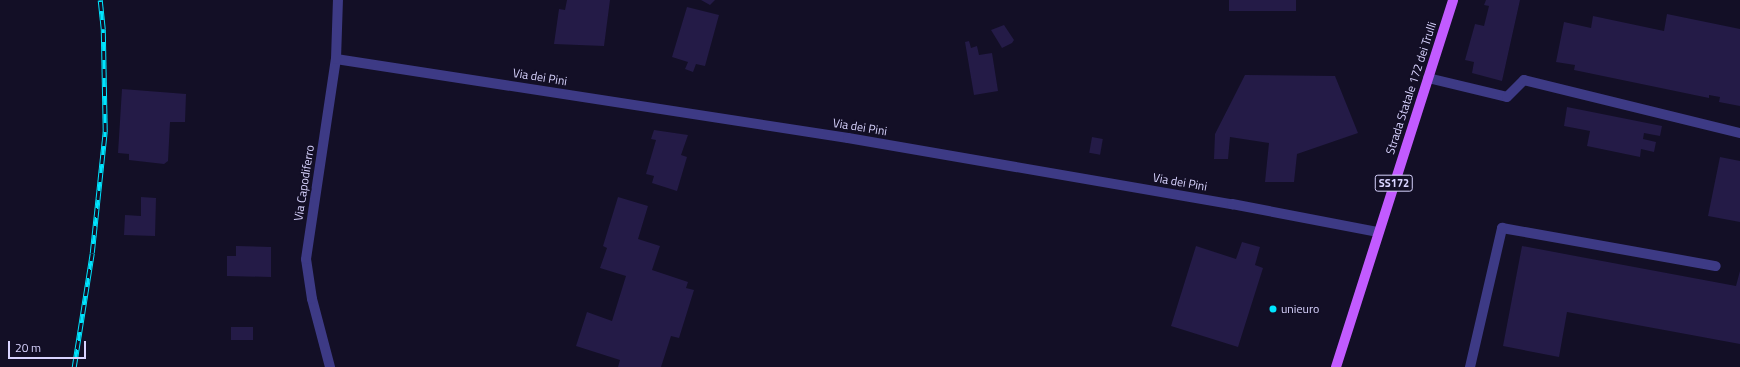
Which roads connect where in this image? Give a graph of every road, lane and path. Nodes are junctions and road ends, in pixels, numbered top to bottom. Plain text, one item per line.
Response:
1 (338, 0) edge
2 (1453, 0) edge
3 (336, 58) junction
4 (1428, 78) junction
5 (1740, 133) edge
6 (1378, 232) junction
7 (1716, 266) dead end
8 (330, 367) edge
9 (1336, 367) edge
10 (1470, 367) edge

1 - 3 street, Via Capodiferro
2 - 4 main road, Strada Statale 172 dei Trulli / SS172
3 - 6 street, Via dei Pini
3 - 8 street, Via Capodiferro
4 - 5 street
4 - 6 main road, Strada Statale 172 dei Trulli / SS172
6 - 9 main road, Strada Statale 172 dei Trulli / SS172
7 - 10 street

